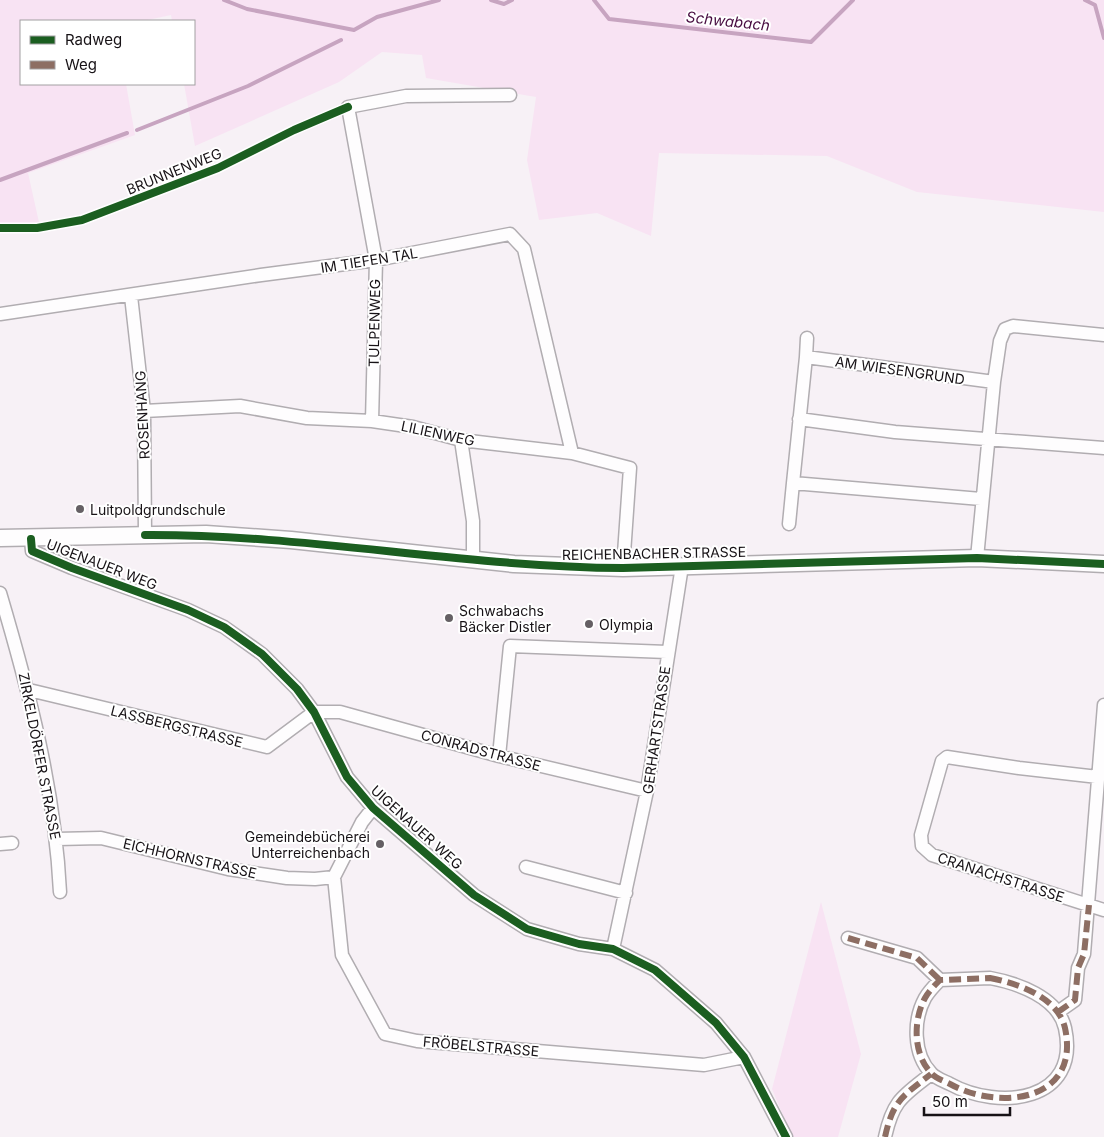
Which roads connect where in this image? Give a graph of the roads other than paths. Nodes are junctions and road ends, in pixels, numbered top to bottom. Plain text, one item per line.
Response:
1 (510, 95) dead end
2 (376, 260) junction
3 (131, 296) junction
4 (0, 314) edge
5 (1104, 335) edge
6 (807, 338) dead end
7 (806, 357) junction
8 (994, 382) junction
9 (144, 411) junction
10 (800, 419) junction
11 (372, 421) junction
12 (988, 438) junction
13 (461, 440) junction
14 (1104, 448) edge
15 (572, 453) junction
16 (793, 482) junction
17 (981, 499) junction
18 (789, 524) dead end
19 (145, 535) junction
20 (0, 538) edge
21 (31, 539) junction
22 (977, 558) junction
23 (473, 559) junction
24 (1104, 564) edge
25 (682, 566) junction
26 (623, 568) junction
27 (0, 593) edge
28 (667, 652) junction
29 (29, 690) junction
30 (1104, 705) edge
31 (314, 712) junction
32 (499, 756) junction
33 (1098, 777) junction
34 (647, 791) junction
35 (373, 808) junction
36 (57, 839) junction
37 (526, 867) dead end
38 (334, 876) junction
39 (60, 892) dead end
40 (626, 893) junction
41 (1089, 905) junction
42 (1104, 910) edge
43 (848, 938) dead end
44 (612, 949) junction
45 (940, 980) junction
46 (1058, 1012) junction
47 (744, 1057) junction
48 (931, 1074) junction
49 (786, 1137) edge
50 (885, 1137) edge

1 - 2 street, TULPENWEG
2 - 3 street, IM TIEFEN TAL
2 - 11 street, TULPENWEG
2 - 15 street, IM TIEFEN TAL
3 - 4 street, IM TIEFEN TAL
3 - 9 street, ROSENHANG
5 - 8 street
6 - 7 street
7 - 8 street, AM WIESENGRUND
7 - 10 street
8 - 12 street
9 - 11 street, LILIENWEG
9 - 19 street, ROSENHANG
10 - 12 street
10 - 16 street
11 - 13 street, LILIENWEG
12 - 14 street
12 - 17 street
13 - 15 street, LILIENWEG
13 - 23 street
15 - 26 street, LILIENWEG
16 - 17 street
16 - 18 street
17 - 22 street
19 - 21 main road, REICHENBACHER STRASSE
19 - 23 main road, REICHENBACHER STRASSE
20 - 21 main road, REICHENBACHER STRASSE
21 - 31 street, UIGENAUER WEG
22 - 24 main road, REICHENBACHER STRASSE
22 - 25 main road, REICHENBACHER STRASSE
23 - 26 main road, REICHENBACHER STRASSE
25 - 26 main road, REICHENBACHER STRASSE
25 - 28 street, GERHARTSTRASSE
27 - 29 street, ZIRKELDÖRFER STRASSE
28 - 32 street
28 - 34 street, GERHARTSTRASSE
29 - 31 street, LASSBERGSTRASSE
29 - 36 street, ZIRKELDÖRFER STRASSE
30 - 33 street
31 - 32 street, CONRADSTRASSE
31 - 35 street, UIGENAUER WEG
32 - 34 street, CONRADSTRASSE
33 - 41 street
33 - 41 street, CRANACHSTRASSE
34 - 40 street, GERHARTSTRASSE
35 - 38 street
35 - 44 street, UIGENAUER WEG
36 - 38 street, EICHHORNSTRASSE
36 - 39 street, ZIRKELDÖRFER STRASSE
37 - 40 street
38 - 47 street, FRÖBELSTRASSE
40 - 44 street, GERHARTSTRASSE
41 - 42 street
41 - 46 street
43 - 45 street
44 - 47 street, UIGENAUER WEG
45 - 46 street
45 - 48 street
46 - 48 street
47 - 49 street, UIGENAUER WEG
48 - 50 street

